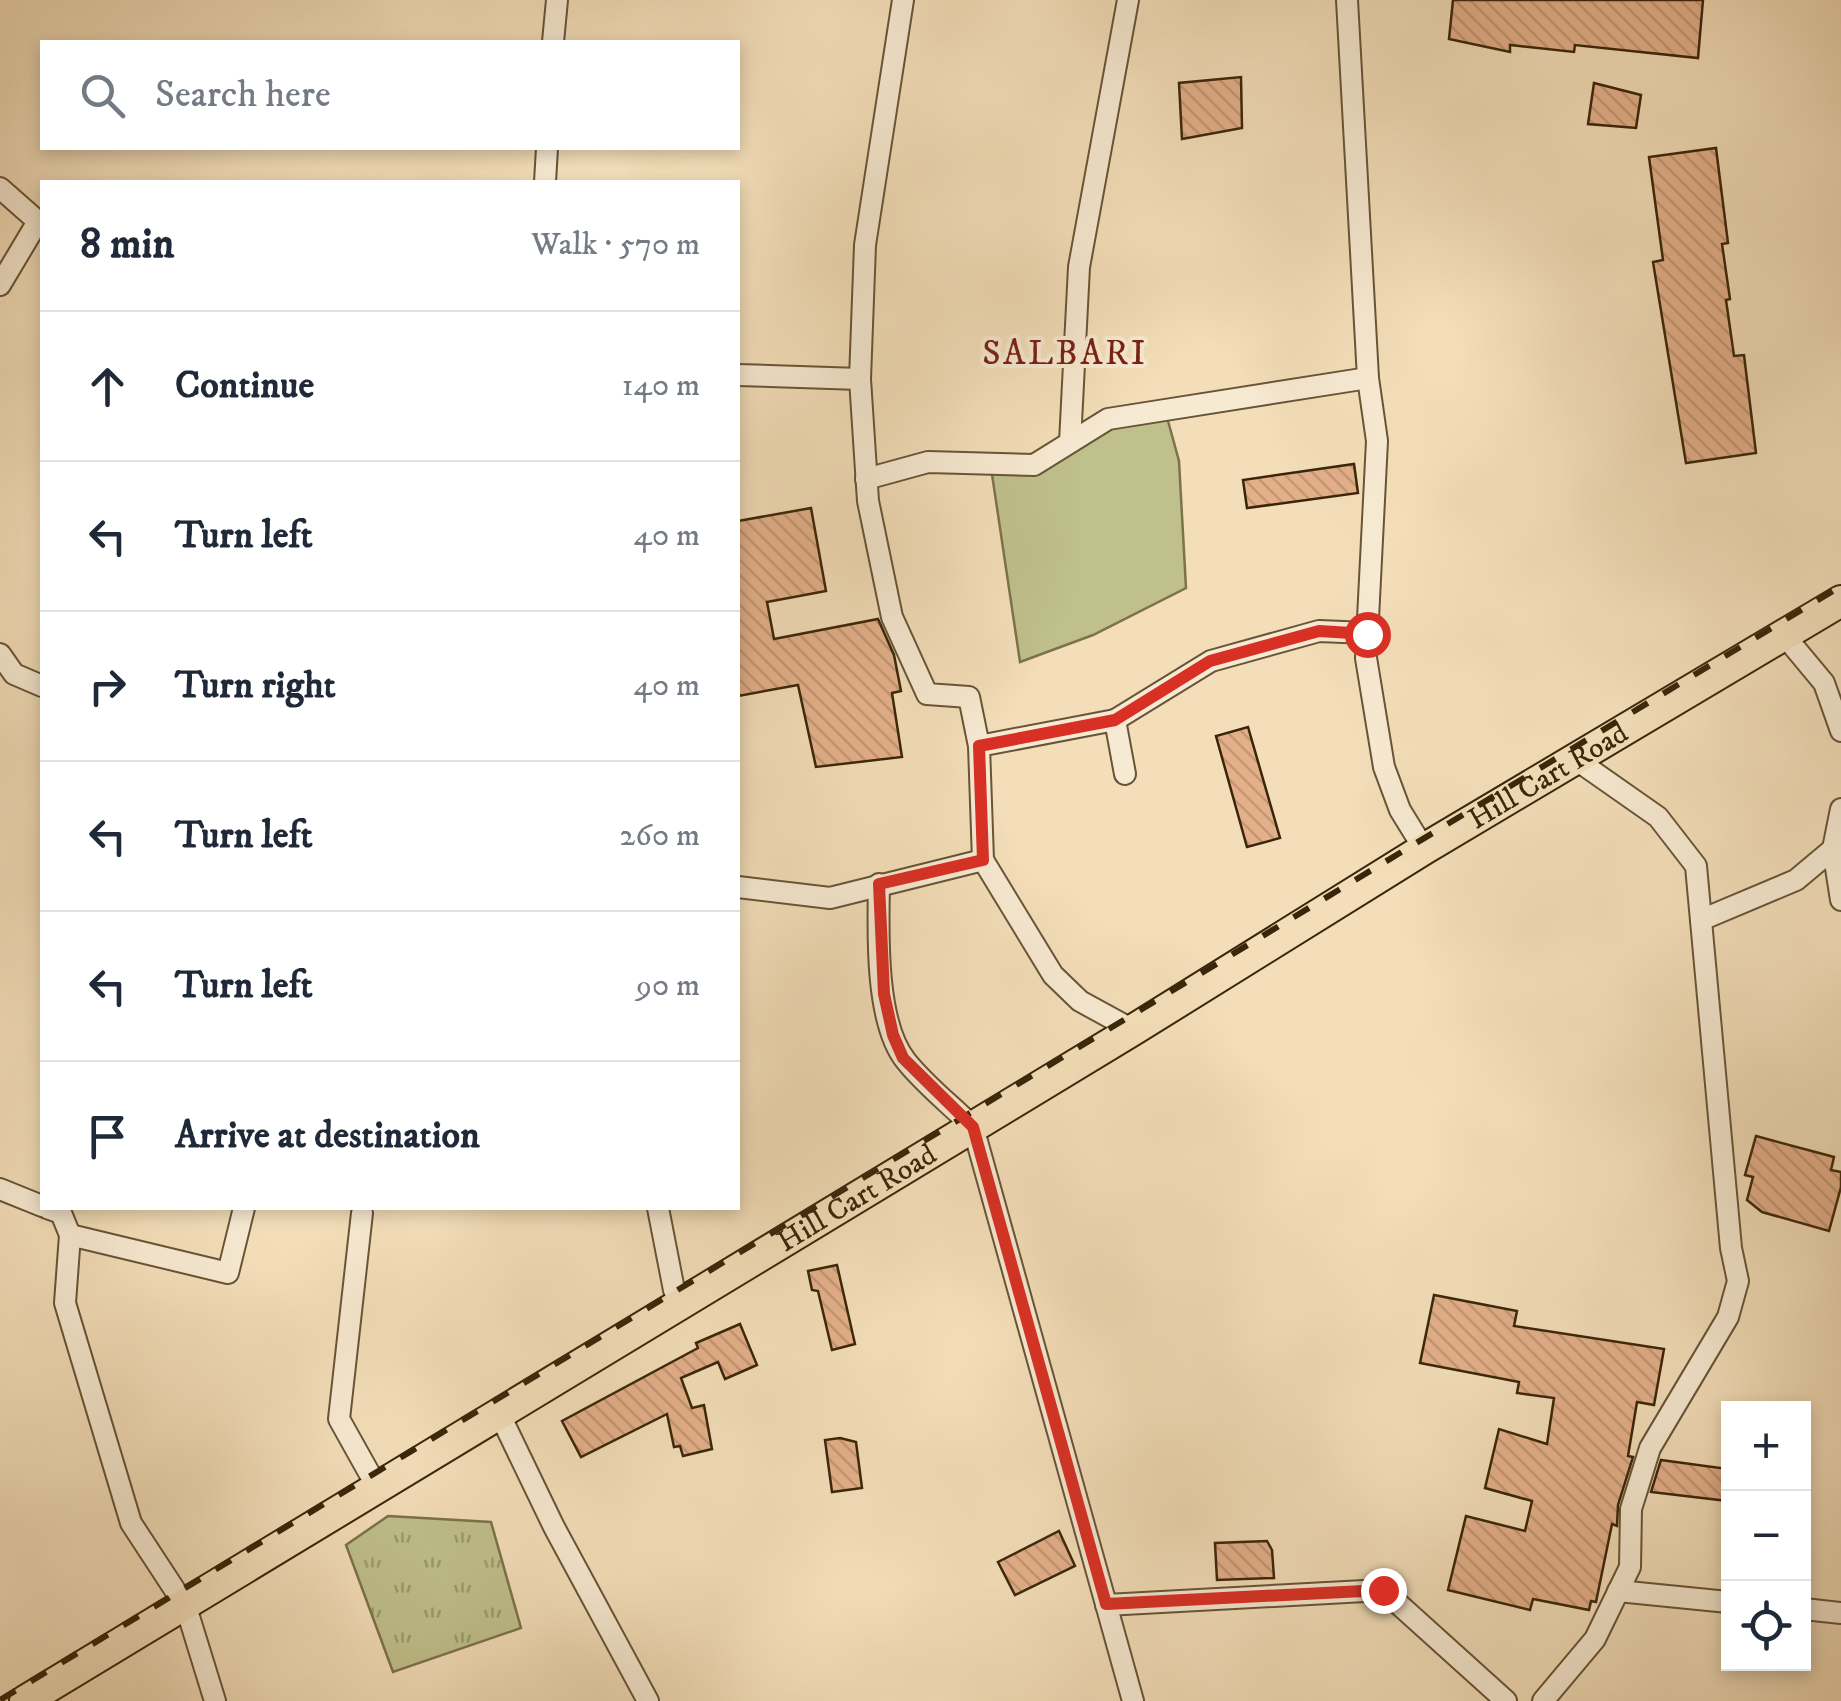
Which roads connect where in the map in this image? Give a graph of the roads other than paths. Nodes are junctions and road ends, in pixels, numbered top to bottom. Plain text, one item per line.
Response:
1 (557, 0) edge
2 (903, 0) edge
3 (1128, 0) edge
4 (1347, 0) edge
5 (552, 40) edge
6 (547, 150) edge
7 (545, 180) edge
8 (0, 188) edge
9 (40, 224) edge
10 (0, 285) edge
11 (740, 375) edge
12 (860, 378) junction
13 (1368, 378) junction
14 (1070, 442) junction
15 (866, 479) junction
16 (1841, 601) edge
17 (1367, 634) junction
18 (1784, 635) junction
19 (0, 654) edge
20 (40, 685) edge
21 (1115, 720) junction
22 (1841, 731) edge
23 (979, 746) junction
24 (1578, 761) junction
25 (1124, 774) dead end
26 (1841, 809) edge
27 (1424, 849) junction
28 (1833, 849) junction
29 (983, 860) junction
30 (879, 884) junction
31 (740, 887) edge
32 (1841, 900) edge
33 (1701, 920) junction
34 (1133, 1030) junction
35 (973, 1127) junction
36 (0, 1189) edge
37 (40, 1205) edge
38 (53, 1210) edge
39 (244, 1210) edge
40 (658, 1210) edge
41 (362, 1213) dead end
42 (70, 1235) junction
43 (682, 1303) junction
44 (499, 1413) junction
45 (376, 1487) junction
46 (1618, 1591) junction
47 (1721, 1601) edge
48 (1106, 1604) junction
49 (186, 1606) junction
50 (1811, 1611) edge
51 (1841, 1613) edge
52 (25, 1701) edge
53 (215, 1701) edge
54 (648, 1701) edge
55 (1133, 1701) edge
56 (1506, 1701) edge
57 (1542, 1701) edge

1 - 5 street
2 - 12 street
3 - 14 street
4 - 13 street
6 - 7 street
8 - 9 street
9 - 10 street
11 - 12 street
12 - 15 street
13 - 14 street
13 - 17 street
14 - 15 street
15 - 23 street
16 - 18 highway, Hill Cart Road
17 - 21 street
17 - 27 street
18 - 22 street
18 - 24 highway, Hill Cart Road
19 - 20 street
21 - 23 street
21 - 25 street
23 - 29 street
24 - 27 highway, Hill Cart Road
24 - 33 street
26 - 28 street
27 - 34 highway, Hill Cart Road
28 - 32 street
28 - 33 street
29 - 30 street
29 - 34 street
30 - 31 street
30 - 35 street
33 - 46 street
34 - 35 highway, Hill Cart Road
35 - 43 highway, Hill Cart Road
35 - 48 street
36 - 37 street
38 - 42 street
39 - 42 street
40 - 43 street
41 - 45 street
42 - 49 street
43 - 44 highway, Hill Cart Road
44 - 45 highway, Hill Cart Road
44 - 54 street
45 - 49 highway, Hill Cart Road
46 - 47 street
46 - 57 street
48 - 55 street
48 - 56 street
49 - 52 highway, Hill Cart Road
49 - 53 street
50 - 51 street

